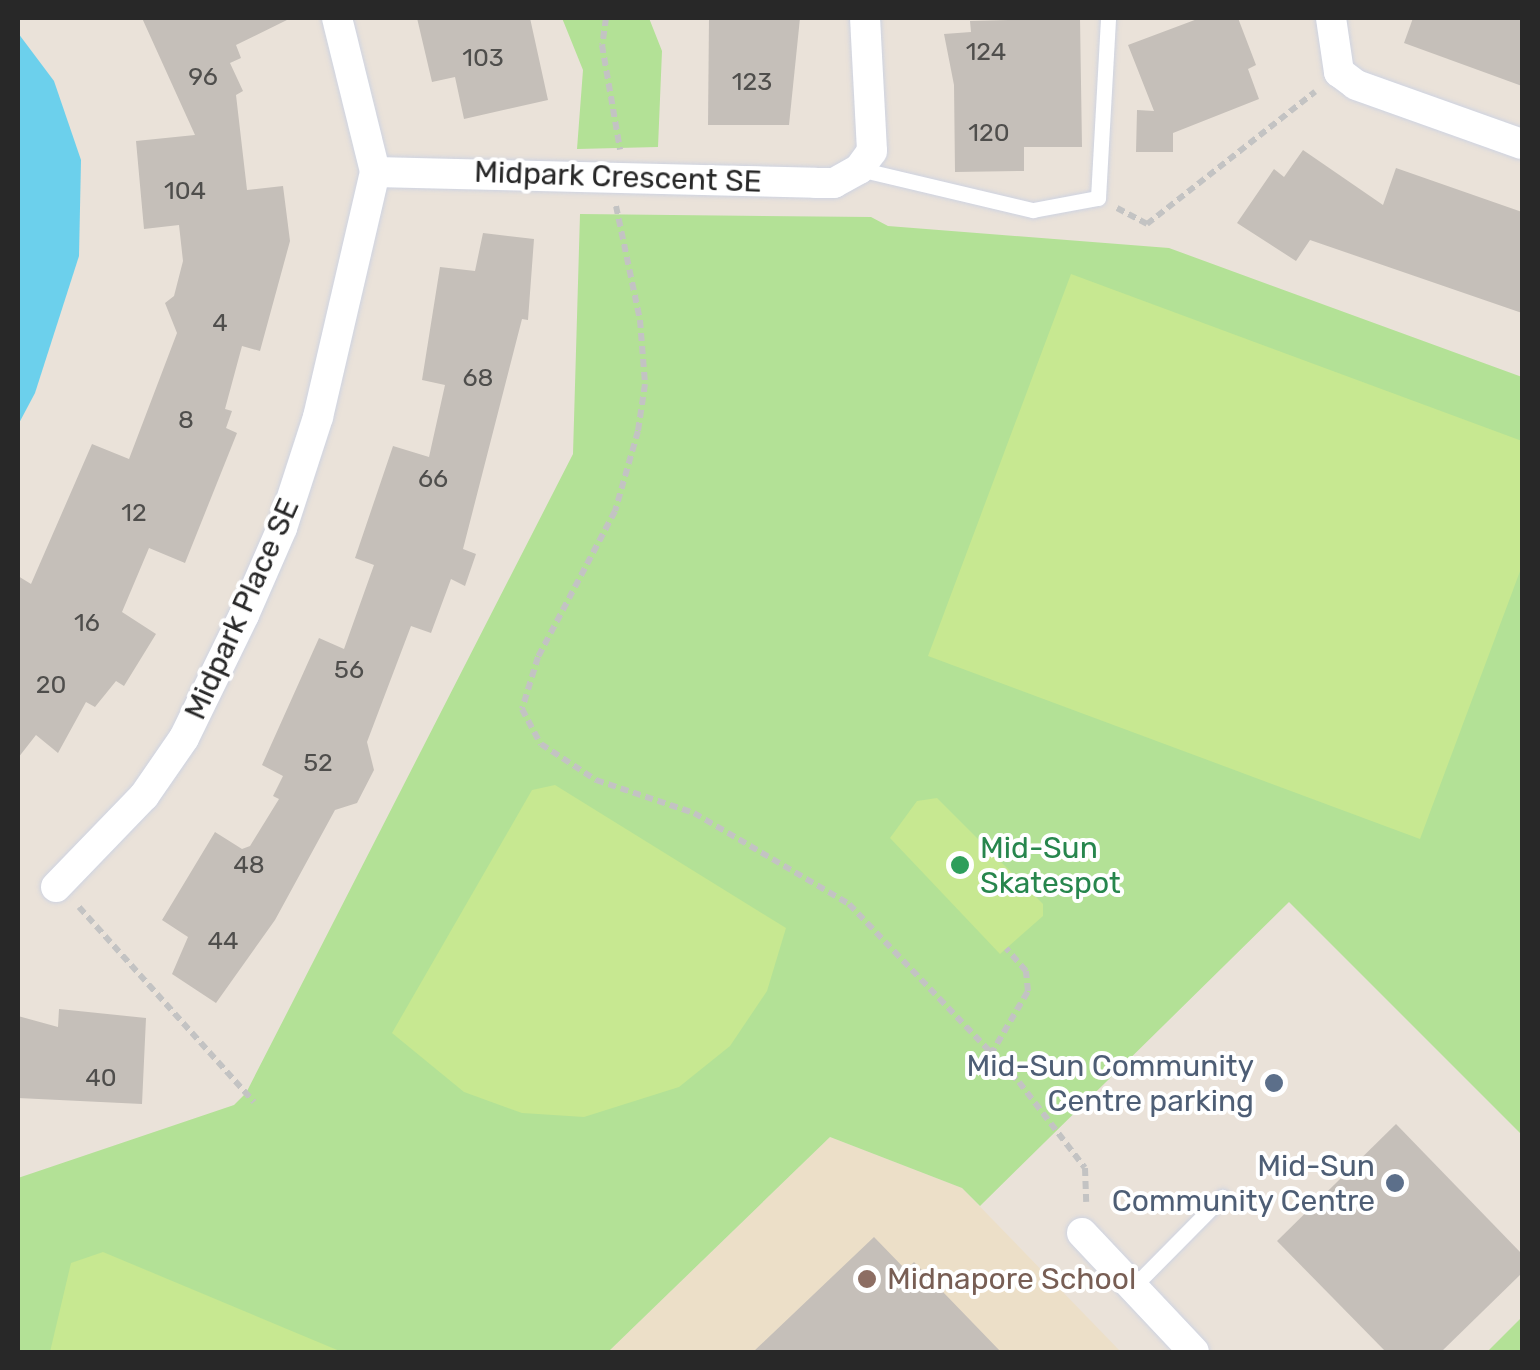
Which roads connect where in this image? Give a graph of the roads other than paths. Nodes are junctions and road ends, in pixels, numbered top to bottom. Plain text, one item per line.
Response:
1 (337, 18) edge
2 (865, 18) edge
3 (1108, 18) edge
4 (1331, 18) edge
5 (1522, 144) edge
6 (859, 169) junction
7 (374, 172) junction
8 (56, 887) road end
9 (1222, 1197) dead end
10 (1082, 1233) road end
11 (1134, 1287) junction
12 (1194, 1352) edge

1 - 7 street
2 - 6 street
3 - 6 lane
4 - 5 street
6 - 7 street, Midpark Crescent SE
7 - 8 street, Midpark Place SE
9 - 11 lane
10 - 11 street
11 - 12 street

